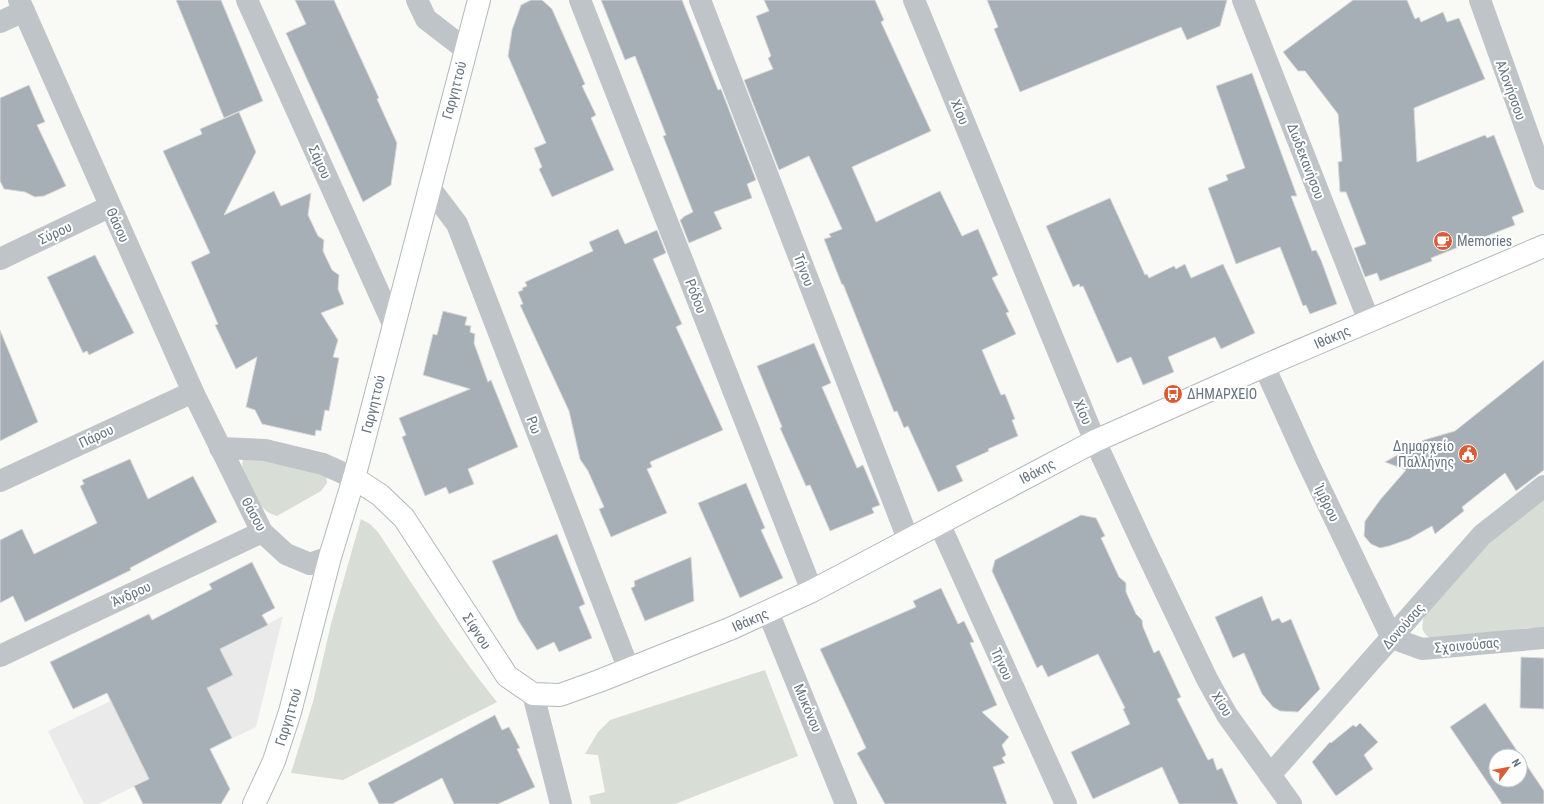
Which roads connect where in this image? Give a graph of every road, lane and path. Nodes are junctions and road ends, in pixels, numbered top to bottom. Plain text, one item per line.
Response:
1 (247, 0) edge
2 (417, 0) edge
3 (479, 0) edge
4 (580, 0) edge
5 (700, 0) edge
6 (914, 0) edge
7 (1243, 0) edge
8 (1480, 0) edge
9 (22, 6) edge
10 (0, 22) edge
11 (465, 49) junction
12 (1544, 179) edge
13 (429, 187) junction
14 (110, 207) junction
15 (1544, 246) edge
16 (0, 259) edge
17 (1369, 321) junction
18 (393, 324) junction
19 (1264, 366) junction
20 (193, 392) junction
21 (1095, 441) junction
22 (220, 448) junction
23 (354, 478) junction
24 (0, 481) edge
25 (1544, 486) edge
26 (939, 523) junction
27 (262, 532) junction
28 (908, 539) junction
29 (330, 557) junction
30 (812, 591) junction
31 (768, 612) junction
32 (1392, 638) junction
33 (1544, 638) edge
34 (0, 656) edge
35 (629, 670) junction
36 (533, 694) junction
37 (1270, 775) junction
38 (254, 804) edge
39 (560, 804) edge
40 (846, 804) edge
41 (1066, 804) edge
42 (1291, 804) edge

1 - 18 street, Σάμου
2 - 11 street
3 - 11 street, Γαργηττού
4 - 30 street, Ρόδου
5 - 28 street, Τήνου
6 - 21 street, Χίου
7 - 17 street, Δωδεκανήσου
8 - 12 street, Αλονήσσου
9 - 10 street
9 - 14 street, Θάσου
11 - 13 street, Γαργηττού
13 - 18 street, Γαργηττού
13 - 35 street, Ρω
14 - 16 street, Σύρου
14 - 20 street, Θάσου
15 - 17 street, Ιθάκης
17 - 19 street, Ιθάκης
18 - 23 street, Γαργηττού
19 - 21 street, Ιθάκης
19 - 32 street, Ίμβρου
20 - 22 street, Θάσου
20 - 24 street, Πάρου
21 - 26 street, Ιθάκης
21 - 37 street, Χίου
22 - 23 street
22 - 27 street, Θάσου
23 - 29 street, Γαργηττού
23 - 36 street, Σίφνου
25 - 32 street, Δονούσας
26 - 28 street, Ιθάκης
26 - 41 street, Τήνου
27 - 29 street, Θάσου
27 - 34 street, Άνδρου
28 - 30 street, Ιθάκης
29 - 38 street, Γαργηττού
30 - 31 street, Ιθάκης
31 - 35 street, Ιθάκης
31 - 40 street, Μυκόνου
32 - 33 street, Σχοινούσας
32 - 37 street, Δονούσας
35 - 36 street, Ιθάκης
36 - 39 street
37 - 42 street, Χίου

